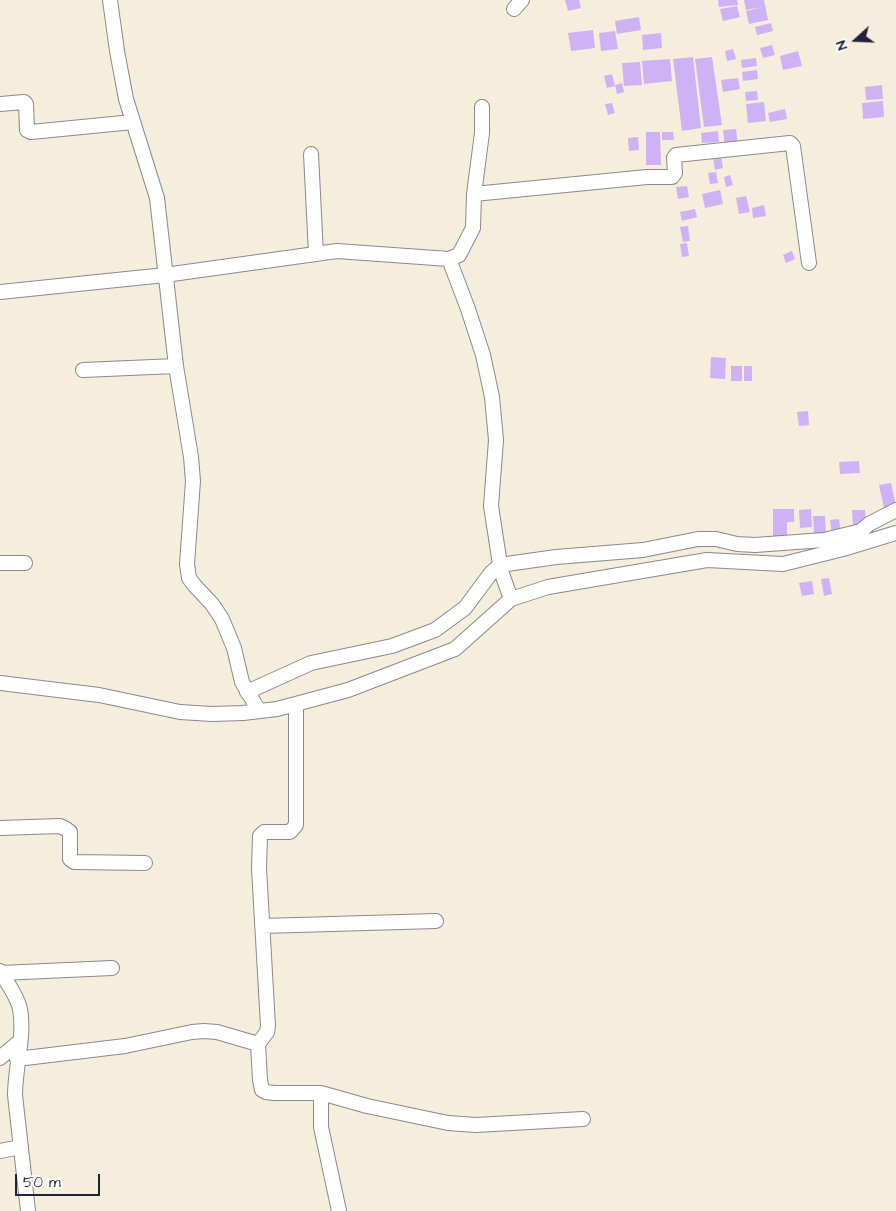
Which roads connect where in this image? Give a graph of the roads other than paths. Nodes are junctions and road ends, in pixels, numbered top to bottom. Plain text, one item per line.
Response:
1 (110, 0) edge
2 (0, 104) edge
3 (482, 107) dead end
4 (133, 122) junction
5 (311, 154) dead end
6 (474, 194) junction
7 (316, 254) junction
8 (449, 259) junction
9 (809, 263) dead end
10 (165, 274) junction
11 (0, 292) edge
12 (176, 366) junction
13 (83, 370) dead end
14 (896, 510) edge
15 (896, 533) edge
16 (0, 563) edge
17 (25, 563) dead end
18 (500, 565) junction
19 (511, 599) junction
20 (0, 684) edge
21 (247, 692) junction
22 (296, 705) junction
23 (259, 711) junction
24 (0, 828) edge
25 (145, 864) dead end
26 (436, 921) dead end
27 (262, 926) junction
28 (112, 968) dead end
29 (0, 972) edge
30 (20, 1042) junction
31 (258, 1044) junction
32 (0, 1058) edge
33 (18, 1059) junction
34 (321, 1094) junction
35 (583, 1119) dead end
36 (21, 1148) junction
37 (0, 1151) edge
38 (28, 1211) edge
39 (339, 1211) edge

1 - 4 street
2 - 4 street
3 - 6 street
4 - 10 street
5 - 7 street
6 - 8 street
6 - 9 street
7 - 8 street
7 - 10 street
8 - 18 street
10 - 11 street
10 - 12 street
12 - 13 street
12 - 21 street
14 - 18 street
15 - 19 street
16 - 17 street
18 - 19 street
18 - 21 street
19 - 22 street
20 - 23 street
21 - 23 street
22 - 23 street
22 - 27 street
24 - 25 street
26 - 27 street
27 - 31 street
28 - 29 street
29 - 30 street
30 - 32 street
30 - 33 street
31 - 33 street
31 - 34 street
33 - 36 street
34 - 35 street
34 - 39 street
36 - 37 street
36 - 38 street

